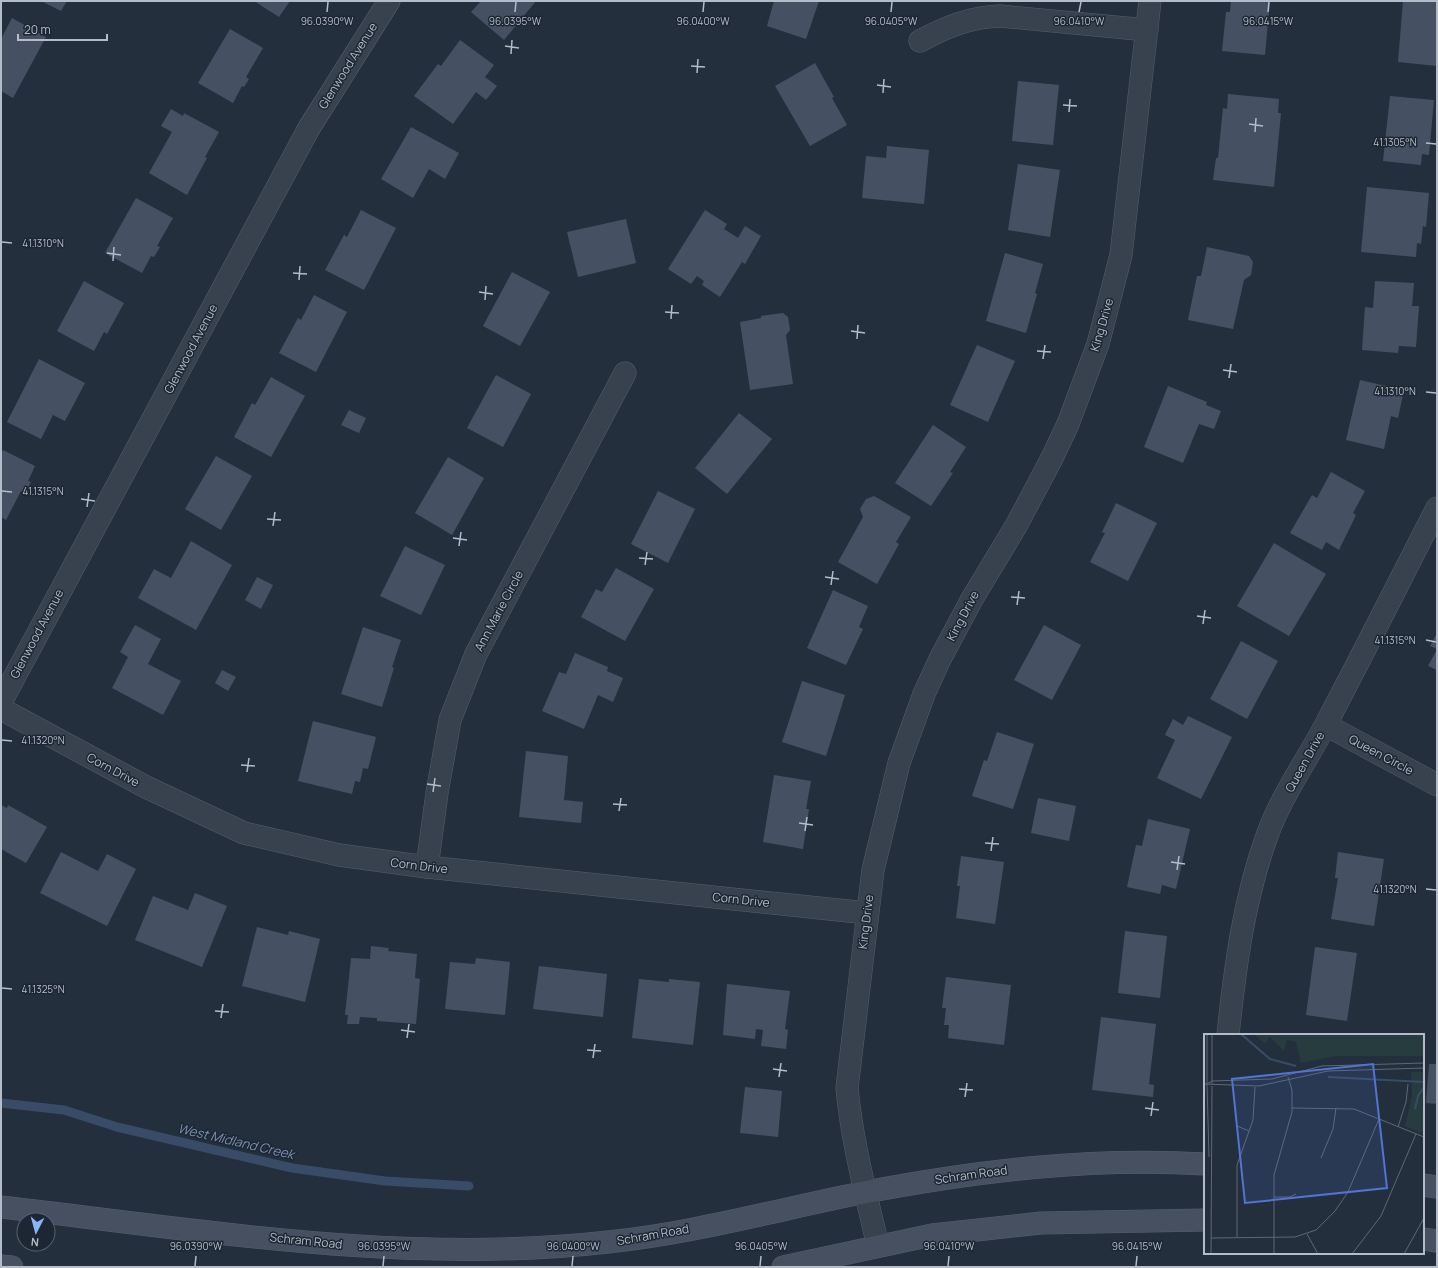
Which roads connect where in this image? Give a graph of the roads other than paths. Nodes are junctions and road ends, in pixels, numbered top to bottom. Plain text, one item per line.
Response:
1 (389, 1) edge
2 (1150, 1) edge
3 (1147, 30) junction
4 (920, 40) dead end
5 (625, 373) dead end
6 (1437, 508) edge
7 (1, 702) edge
8 (1, 710) edge
9 (1326, 726) junction
10 (1437, 785) edge
11 (427, 867) junction
12 (867, 913) junction
13 (1228, 1034) edge
14 (1204, 1164) edge
15 (1424, 1185) edge
16 (1437, 1187) edge
17 (866, 1192) junction
18 (1, 1207) edge
19 (1204, 1220) edge
20 (1424, 1239) edge
21 (1437, 1241) edge
22 (878, 1246) junction
23 (1, 1266) edge
24 (12, 1267) edge
25 (783, 1267) edge

1 - 7 street, Glenwood Avenue
2 - 3 street, King Drive
3 - 4 street
3 - 12 street, King Drive
5 - 11 street, Ann Marie Circle
6 - 9 street, Queen Drive
8 - 11 street, Corn Drive
9 - 10 street, Queen Circle
9 - 13 street, Queen Drive
11 - 12 street, Corn Drive
12 - 17 street, King Drive
14 - 17 main road, Schram Road
15 - 16 main road
17 - 18 main road, Schram Road
17 - 22 street, King Drive
19 - 22 main road
20 - 21 main road
22 - 25 main road
23 - 24 main road

